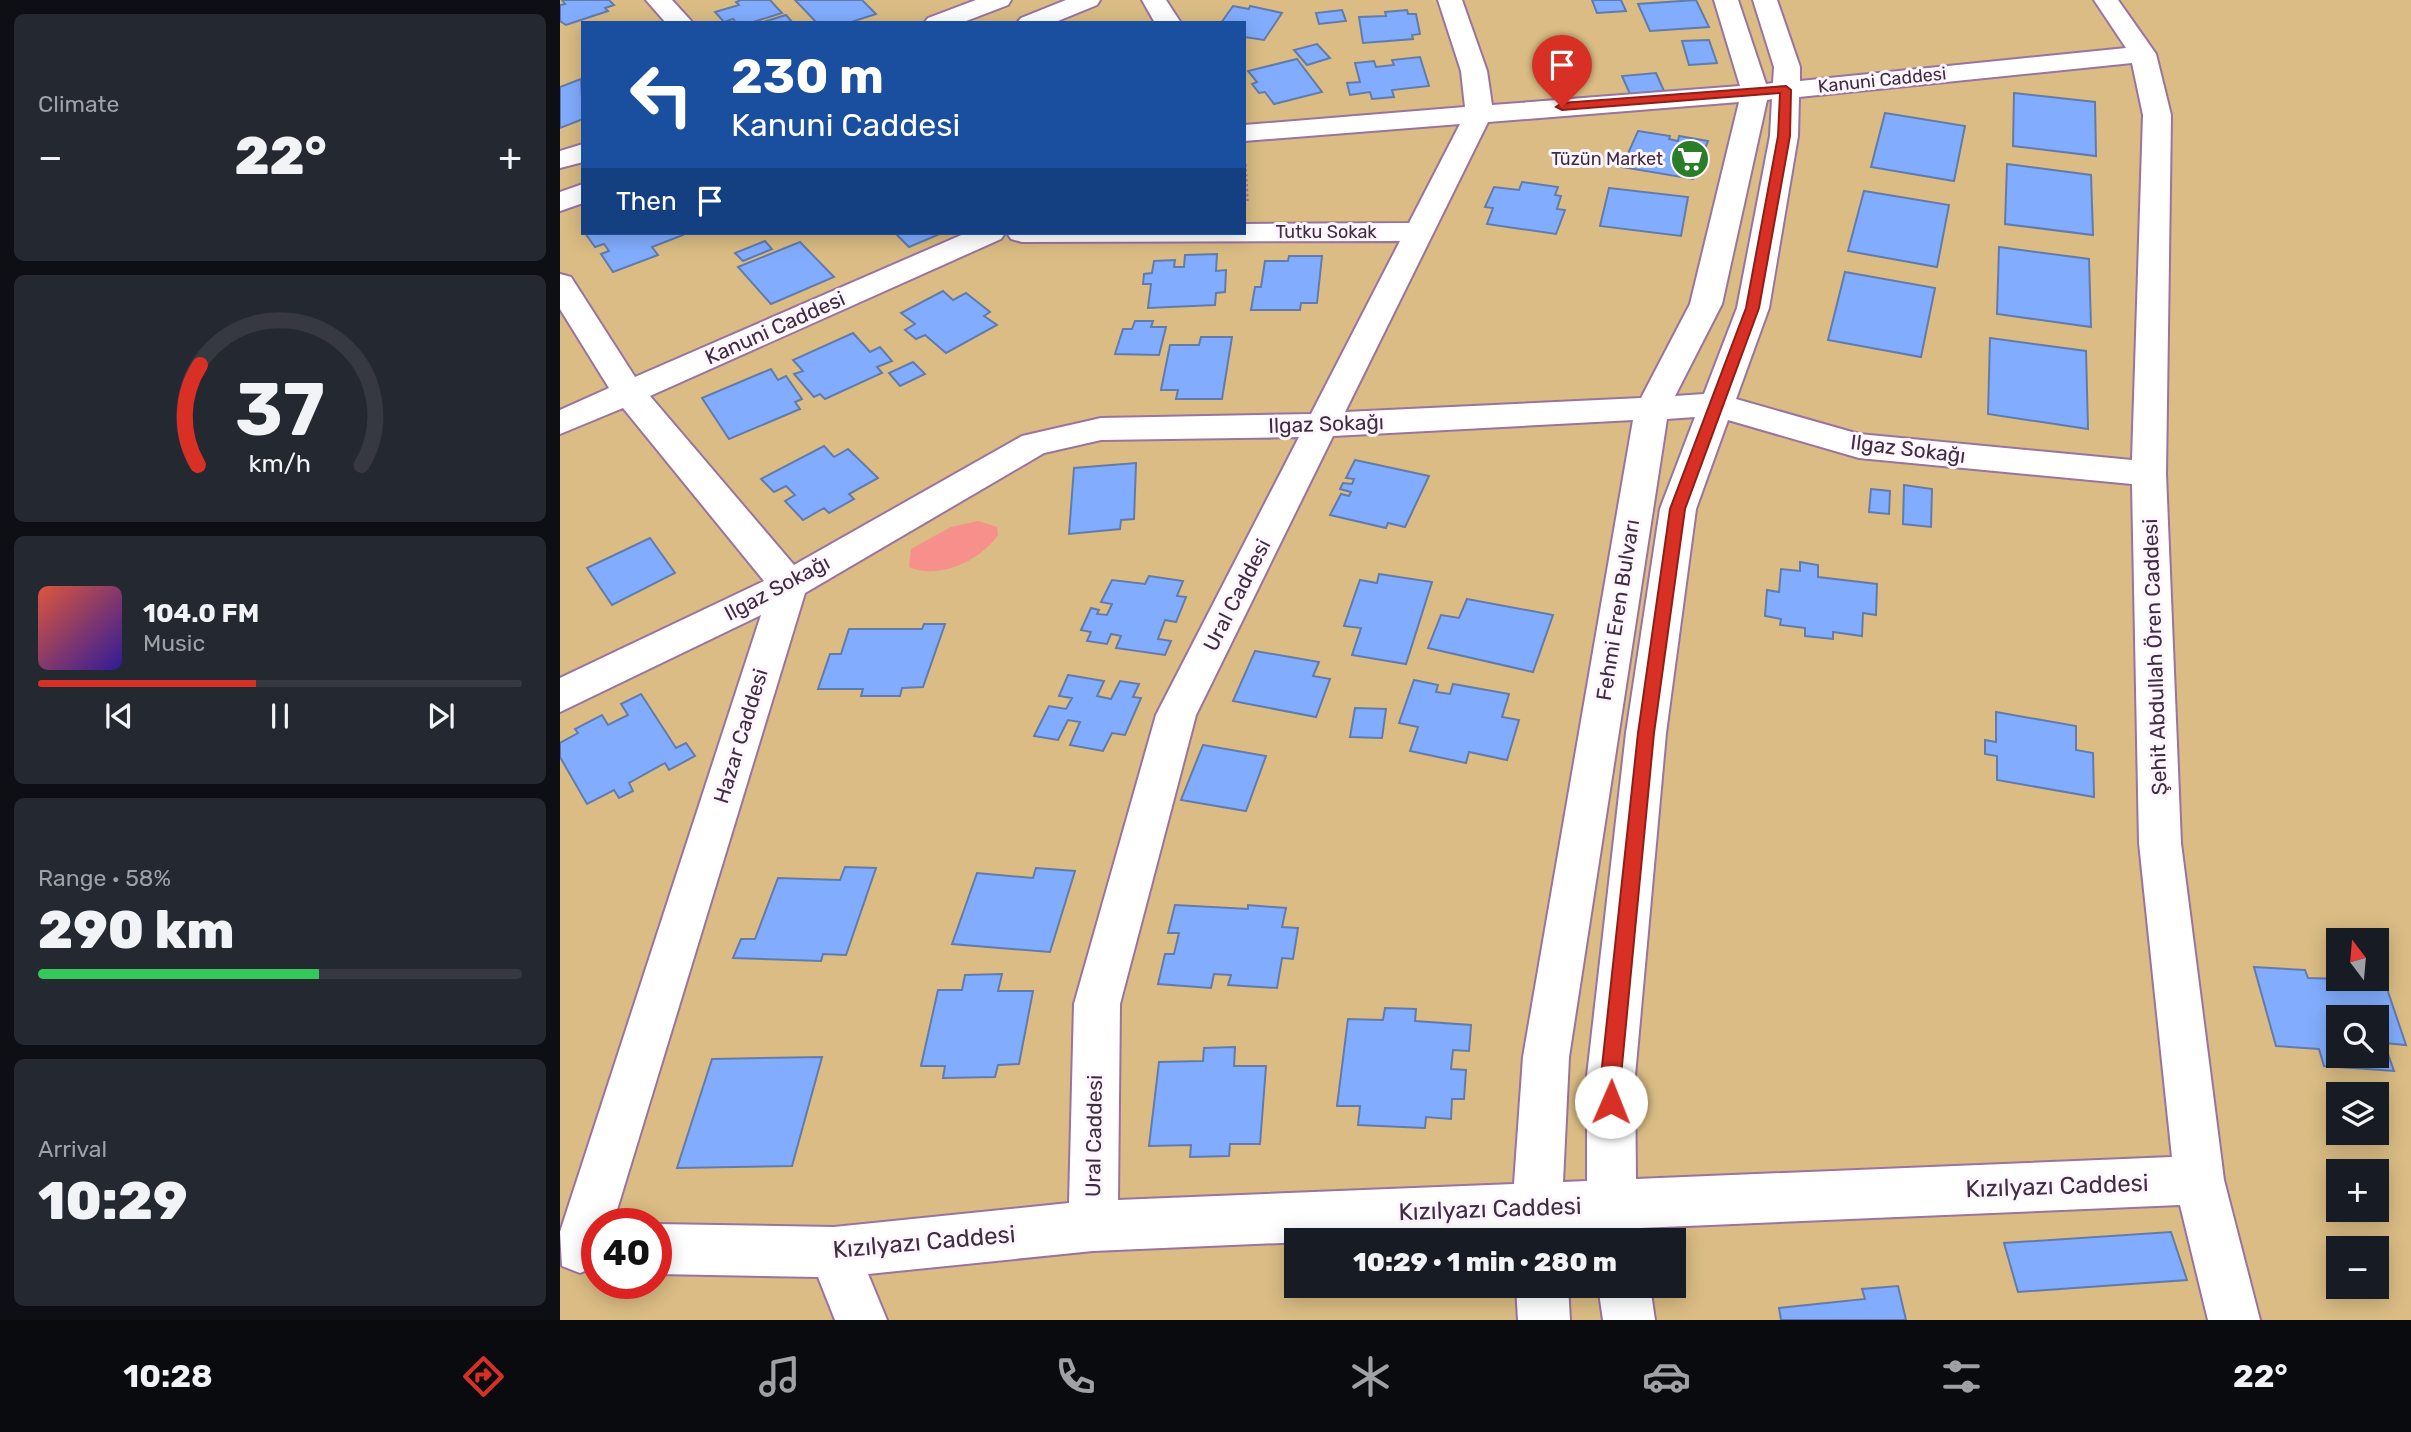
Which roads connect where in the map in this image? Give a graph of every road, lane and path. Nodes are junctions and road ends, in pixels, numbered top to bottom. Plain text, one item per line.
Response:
1 (659, 0) edge
2 (999, 0) edge
3 (1088, 0) edge
4 (1154, 0) edge
5 (1450, 0) edge
6 (1726, 0) edge
7 (1765, 0) edge
8 (2106, 0) edge
9 (678, 21) edge
10 (941, 21) edge
11 (1035, 21) edge
12 (1167, 21) edge
13 (2143, 54) junction
14 (1771, 91) junction
15 (1479, 113) junction
16 (1246, 133) edge
17 (581, 153) edge
18 (560, 160) edge
19 (581, 194) edge
20 (1246, 196) edge
21 (560, 202) edge
22 (1419, 232) junction
23 (1248, 233) joint
24 (985, 235) edge
25 (560, 284) edge
26 (628, 392) junction
27 (1717, 405) junction
28 (1652, 408) junction
29 (560, 423) edge
30 (1322, 425) junction
31 (2149, 474) junction
32 (789, 585) junction
33 (560, 696) edge
34 (2199, 1180) junction
35 (1615, 1222) edge
36 (1538, 1224) edge
37 (1093, 1226) junction
38 (579, 1248) edge
39 (672, 1249) edge
40 (834, 1252) junction
41 (1543, 1298) edge
42 (1626, 1298) edge
43 (862, 1320) edge
44 (1544, 1320) edge
45 (1629, 1320) edge
46 (2234, 1320) edge

1 - 9 street
2 - 10 street
3 - 11 street
4 - 12 street
5 - 15 street
6 - 14 street, Fehmi Eren Bulvarı
7 - 14 street, Fehmi Eren Bulvarı
8 - 13 street, Şehit Abdullah Ören Caddesi
13 - 14 street, Kanuni Caddesi
13 - 31 street, Şehit Abdullah Ören Caddesi
14 - 15 street, Kanuni Caddesi
14 - 27 street, Fehmi Eren Bulvarı
14 - 28 street, Fehmi Eren Bulvarı
15 - 16 street, Kanuni Caddesi
15 - 22 street, Ural Caddesi
17 - 18 street
19 - 21 street
20 - 23 path
22 - 23 street, Tutku Sokak
22 - 30 street, Ural Caddesi
24 - 26 street, Kanuni Caddesi
25 - 26 street
26 - 29 street, Kanuni Caddesi
26 - 32 street
27 - 28 street, Ilgaz Sokağı
27 - 31 street, Ilgaz Sokağı
27 - 35 street, Fehmi Eren Bulvarı
28 - 30 street, Ilgaz Sokağı
28 - 36 street, Fehmi Eren Bulvarı
30 - 32 street, Ilgaz Sokağı
30 - 37 street, Ural Caddesi
31 - 34 street, Şehit Abdullah Ören Caddesi
32 - 33 street, Ilgaz Sokağı
32 - 38 street, Hazar Caddesi
34 - 35 street, Kızılyazı Caddesi
34 - 46 street, Şehit Abdullah Ören Caddesi
35 - 36 street, Kızılyazı Caddesi
36 - 37 street, Kızılyazı Caddesi
37 - 40 street, Kızılyazı Caddesi
39 - 40 street, Kızılyazı Caddesi
40 - 43 street
41 - 44 street
42 - 45 street

